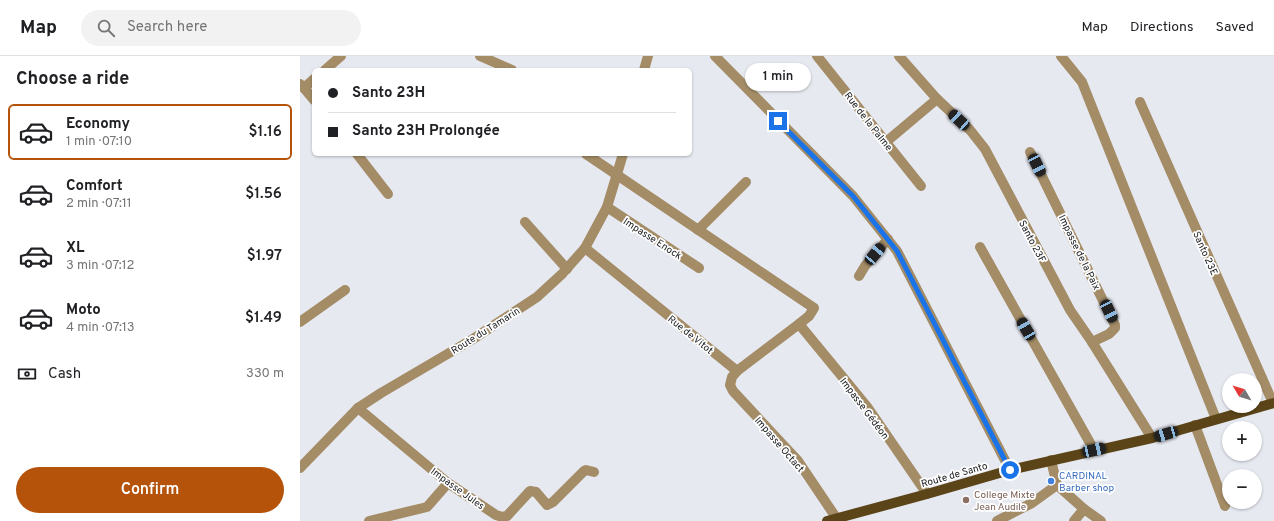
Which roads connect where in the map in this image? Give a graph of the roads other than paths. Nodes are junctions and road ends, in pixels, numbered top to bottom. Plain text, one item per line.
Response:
1 (341, 56) edge
2 (480, 56) edge
3 (648, 56) edge
4 (715, 56) edge
5 (816, 56) edge
6 (899, 56) edge
7 (1062, 56) edge
8 (327, 68) edge
9 (507, 68) edge
10 (645, 68) edge
11 (312, 80) edge
12 (302, 86) edge
13 (312, 98) edge
14 (937, 99) junction
15 (1140, 102) dead end
16 (886, 142) junction
17 (1030, 152) dead end
18 (359, 156) edge
19 (589, 156) edge
20 (622, 156) edge
21 (617, 176) junction
22 (746, 182) dead end
23 (921, 186) dead end
24 (388, 194) dead end
25 (607, 207) junction
26 (525, 222) dead end
27 (698, 230) junction
28 (888, 239) junction
29 (585, 248) junction
30 (980, 248) dead end
31 (699, 268) dead end
32 (567, 269) junction
33 (859, 276) dead end
34 (345, 290) dead end
35 (300, 322) edge
36 (799, 324) junction
37 (1092, 342) junction
38 (737, 371) junction
39 (1274, 403) edge
40 (358, 408) junction
41 (1216, 419) junction
42 (1195, 425) junction
43 (1152, 438) junction
44 (1094, 450) junction
45 (1051, 460) junction
46 (300, 468) edge
47 (1010, 470) junction
48 (594, 472) dead end
49 (448, 483) junction
50 (1057, 485) junction
51 (927, 494) junction
52 (1222, 498) edge
53 (1084, 510) junction
54 (832, 520) edge
55 (369, 521) edge
56 (997, 521) edge
57 (1074, 521) edge
58 (1101, 521) edge

1 - 8 street
2 - 9 street
3 - 10 street
4 - 28 street
5 - 16 street, Rue de la Palme
6 - 14 street, Santo 23F
7 - 41 street
11 - 12 street
12 - 13 street
14 - 16 street
14 - 37 street, Santo 23F
15 - 39 street, Santo 23E
16 - 23 street, Rue de la Palme
17 - 37 street, Impasse de la Paix
18 - 24 street
19 - 21 street
20 - 21 street, Route du Tamarin
21 - 25 street, Route du Tamarin
21 - 27 street
22 - 27 street
25 - 29 street, Route du Tamarin
25 - 31 street, Impasse Enock
26 - 32 street
27 - 36 street
28 - 33 street
28 - 47 street
29 - 32 street, Route du Tamarin
29 - 38 street, Rue de Vitot
30 - 44 street
32 - 40 street, Route du Tamarin
34 - 35 street
36 - 38 street
36 - 51 street, Impasse Gédéon
37 - 43 street, Santo 23F
38 - 54 street, Impasse Octact
39 - 41 main road, Route de Santo
40 - 46 street, Route du Tamarin
40 - 49 street, Impasse Jules
41 - 42 main road, Route de Santo
42 - 43 main road, Route de Santo
42 - 52 street
43 - 44 main road, Route de Santo
44 - 45 main road, Route de Santo
45 - 47 main road, Route de Santo
45 - 50 street
47 - 51 main road, Route de Santo
48 - 49 street, Impasse Jules
49 - 55 street
50 - 53 street
50 - 56 street
51 - 54 main road, Route de Santo
53 - 57 street
53 - 58 street

